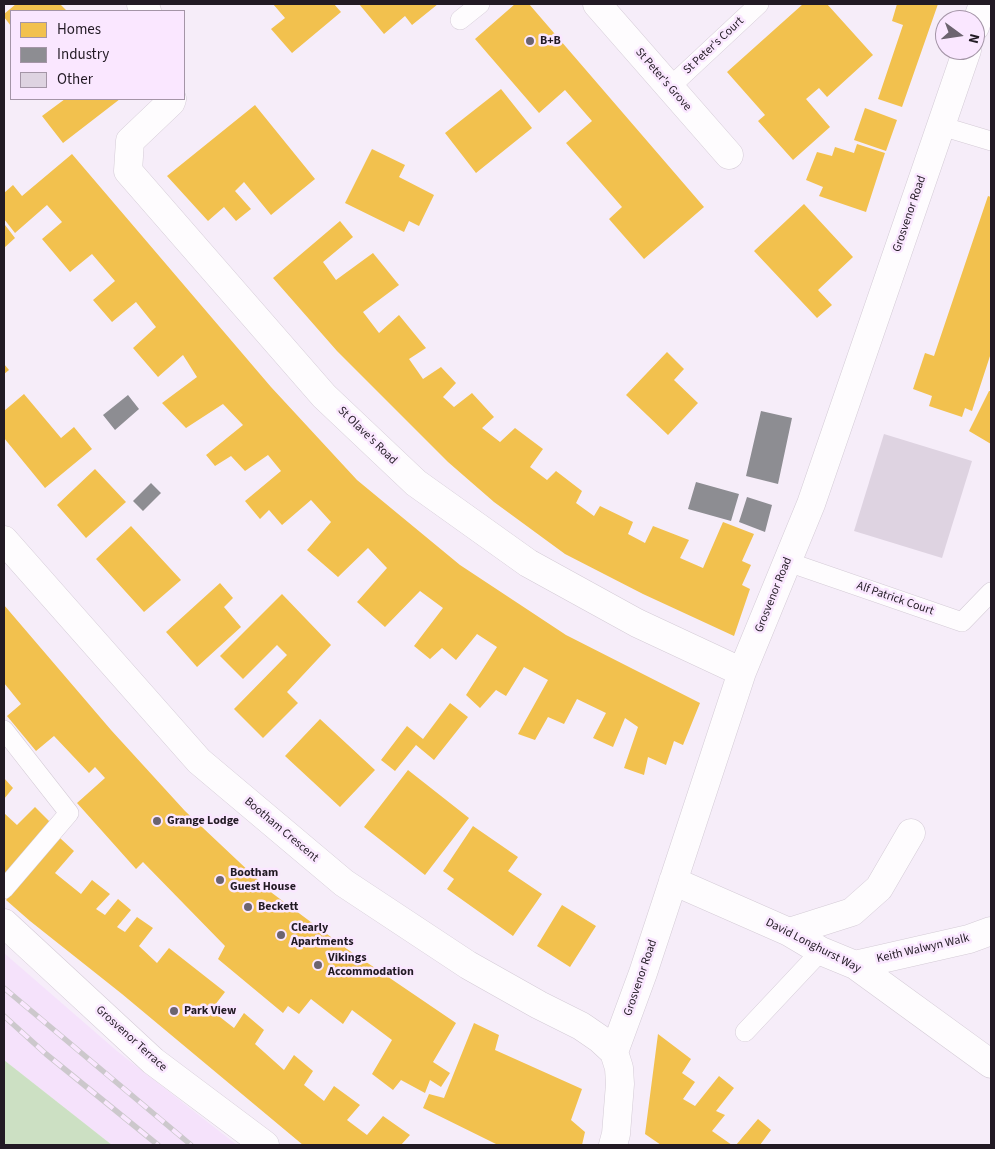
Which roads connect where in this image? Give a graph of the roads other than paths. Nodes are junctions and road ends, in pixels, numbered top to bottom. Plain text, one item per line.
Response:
1 (480, 4) edge
2 (597, 4) edge
3 (759, 4) edge
4 (460, 20) dead end
5 (964, 60) edge
6 (669, 88) junction
7 (172, 100) edge
8 (941, 126) junction
9 (991, 141) edge
10 (729, 155) dead end
11 (4, 540) edge
12 (788, 562) junction
13 (991, 592) edge
14 (742, 672) junction
15 (4, 730) edge
16 (911, 833) dead end
17 (673, 881) junction
18 (4, 889) edge
19 (4, 923) edge
20 (991, 931) edge
21 (789, 932) junction
22 (821, 951) junction
23 (855, 965) junction
24 (744, 1032) dead end
25 (614, 1052) junction
26 (991, 1064) edge
27 (618, 1142) edge
28 (265, 1145) edge

1 - 4 lane
2 - 6 street, St Peter's Grove
3 - 6 lane, St Peter's Court
5 - 8 street, Grosvenor Road
6 - 10 street, St Peter's Grove
7 - 14 street, St Olave's Road
8 - 9 lane
8 - 12 street, Grosvenor Road
11 - 25 street, Bootham Crescent
12 - 13 lane, Alf Patrick Court
12 - 14 street, Grosvenor Road
14 - 17 street, Grosvenor Road
15 - 18 lane
16 - 21 street
17 - 21 street, David Longhurst Way
17 - 25 street, Grosvenor Road
19 - 28 street, Grosvenor Terrace
20 - 23 street, Keith Walwyn Walk
21 - 22 street, David Longhurst Way
22 - 23 street, David Longhurst Way
22 - 24 lane
23 - 26 street, David Longhurst Way
25 - 27 street

